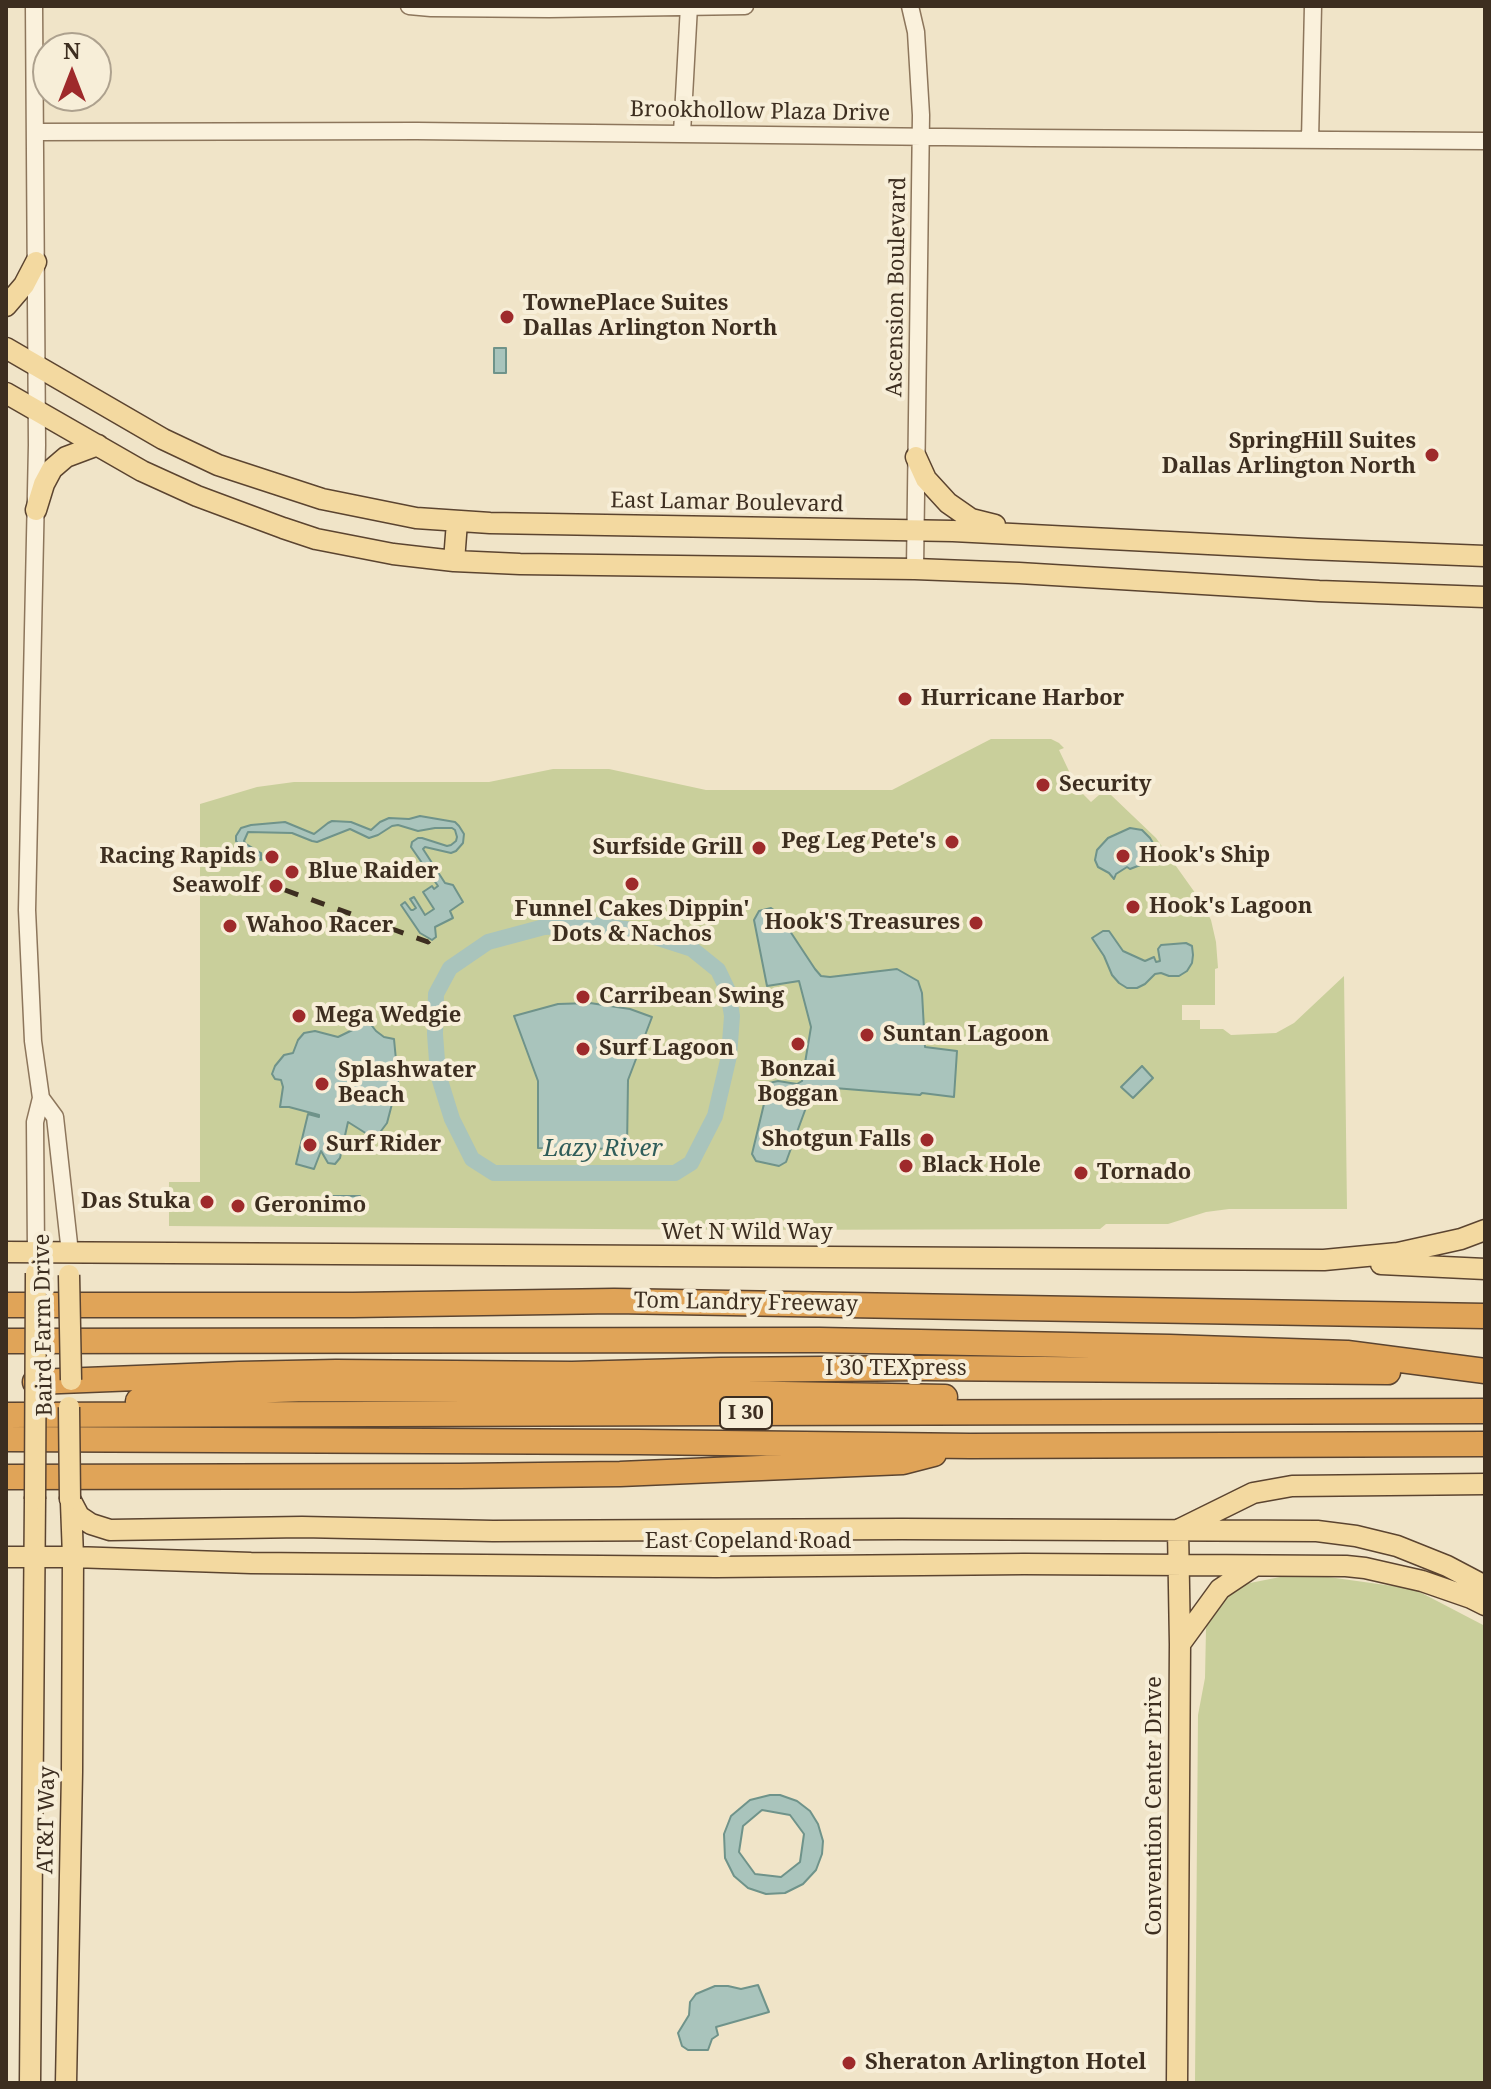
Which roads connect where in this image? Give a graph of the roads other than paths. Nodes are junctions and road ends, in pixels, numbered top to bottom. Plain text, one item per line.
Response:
1 (34, 6) edge
2 (409, 6) edge
3 (745, 6) edge
4 (910, 6) edge
5 (1313, 6) edge
6 (689, 7) edge
7 (35, 132) junction
8 (682, 133) junction
9 (921, 137) junction
10 (1310, 140) junction
11 (1485, 141) edge
12 (36, 262) junction
13 (6, 306) edge
14 (6, 348) edge
15 (36, 364) junction
16 (6, 393) edge
17 (37, 410) junction
18 (98, 445) junction
19 (916, 457) junction
20 (36, 510) junction
21 (457, 522) junction
22 (914, 530) junction
23 (1029, 534) junction
24 (1485, 556) edge
25 (454, 561) junction
26 (915, 569) junction
27 (1485, 597) edge
28 (41, 1098) junction
29 (1485, 1230) edge
30 (6, 1252) edge
31 (70, 1253) junction
32 (1324, 1260) junction
33 (36, 1263) junction
34 (1485, 1269) edge
35 (6, 1305) edge
36 (1485, 1316) edge
37 (6, 1341) edge
38 (1485, 1372) edge
39 (71, 1380) junction
40 (306, 1381) junction
41 (35, 1382) junction
42 (1485, 1399) edge
43 (69, 1407) junction
44 (36, 1409) junction
45 (1485, 1411) edge
46 (6, 1415) edge
47 (6, 1439) edge
48 (1485, 1444) edge
49 (970, 1446) junction
50 (6, 1477) edge
51 (1485, 1484) edge
52 (70, 1499) junction
53 (352, 1528) junction
54 (1178, 1530) junction
55 (6, 1557) edge
56 (35, 1557) junction
57 (73, 1557) junction
58 (352, 1564) junction
59 (1179, 1565) junction
60 (1253, 1567) junction
61 (1485, 1586) edge
62 (1485, 1605) edge
63 (1180, 1644) junction
64 (30, 2083) edge
65 (66, 2083) edge
66 (1177, 2083) edge

1 - 7 street, Baird Farm Drive
2 - 6 street
3 - 6 street
4 - 9 street, Ascension Boulevard
5 - 10 street
6 - 8 street
7 - 8 street, Brookhollow Plaza Drive
7 - 12 street, Baird Farm Drive
8 - 9 street, Brookhollow Plaza Drive
9 - 10 street, Brookhollow Plaza Drive
9 - 19 street, Ascension Boulevard
10 - 11 street, Brookhollow Plaza Drive
12 - 13 main road
12 - 15 street, Baird Farm Drive
14 - 15 main road, East Lamar Boulevard
15 - 17 street, Baird Farm Drive
15 - 21 main road, East Lamar Boulevard
16 - 17 main road
17 - 18 main road
17 - 20 street, Baird Farm Drive
18 - 20 main road
18 - 25 main road
19 - 22 street, Ascension Boulevard
19 - 23 main road
20 - 28 street, Baird Farm Drive
21 - 22 main road, East Lamar Boulevard
21 - 25 main road
22 - 23 main road, East Lamar Boulevard
22 - 26 street, Ascension Boulevard
23 - 24 main road, East Lamar Boulevard
25 - 26 main road
26 - 27 main road
28 - 31 street, Baird Farm Drive
28 - 33 street, Baird Farm Drive
29 - 32 main road, Wet N Wild Way
30 - 33 main road, Wet N Wild Way
31 - 32 main road, Wet N Wild Way
31 - 33 main road, Wet N Wild Way
31 - 39 main road, Baird Farm Drive, bridge
32 - 34 main road
33 - 41 main road, Baird Farm Drive, bridge
35 - 36 highway, Tom Landry Freeway
37 - 38 highway
38 - 40 highway, I 30 TEXpress
39 - 40 highway
39 - 41 highway
39 - 43 main road, Baird Farm Drive
40 - 42 highway
40 - 43 highway
41 - 44 main road, Baird Farm Drive, bridge
43 - 44 highway
43 - 52 main road, Baird Farm Drive, bridge
44 - 56 main road, Baird Farm Drive, bridge
45 - 46 highway, I 30
47 - 49 highway, I 30
48 - 49 highway, I 30
49 - 50 highway
51 - 54 main road
52 - 53 main road, East Copeland Road
52 - 57 main road, Baird Farm Drive
53 - 54 main road, East Copeland Road
53 - 58 main road
54 - 59 main road, Convention Center Drive
54 - 61 main road, East Copeland Road
55 - 56 main road, East Copeland Road
56 - 57 main road, East Copeland Road
56 - 64 main road, AT&T Way
57 - 58 main road, East Copeland Road
57 - 65 main road, AT&T Way
58 - 59 main road, East Copeland Road
59 - 60 main road, East Copeland Road
59 - 63 main road, Convention Center Drive
60 - 62 main road, East Copeland Road
60 - 63 main road
63 - 66 main road, Convention Center Drive

